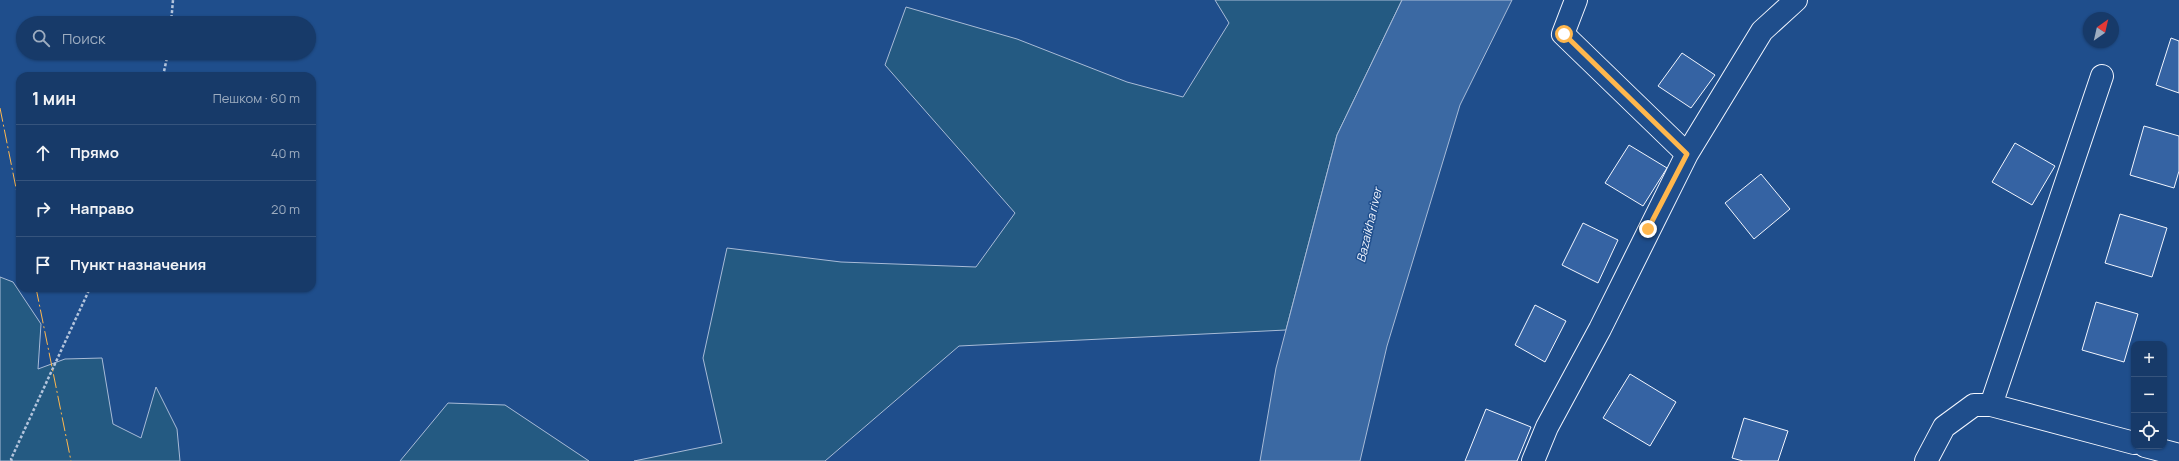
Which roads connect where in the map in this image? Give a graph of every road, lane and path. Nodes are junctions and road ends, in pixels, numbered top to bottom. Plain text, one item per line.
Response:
1 (173, 0) edge
2 (1576, 0) edge
3 (1796, 0) edge
4 (172, 16) edge
5 (166, 60) edge
6 (164, 72) edge
7 (2102, 76) dead end
8 (1687, 154) junction
9 (88, 292) edge
10 (1991, 406) junction
11 (2131, 442) edge
12 (2156, 449) edge
13 (2179, 455) edge
14 (12, 461) edge
15 (1533, 461) edge
16 (1926, 461) edge

1 - 4 path
2 - 8 street
3 - 8 street
5 - 6 path
7 - 10 street
8 - 15 street
9 - 14 path
10 - 11 street
10 - 16 street
12 - 13 street

